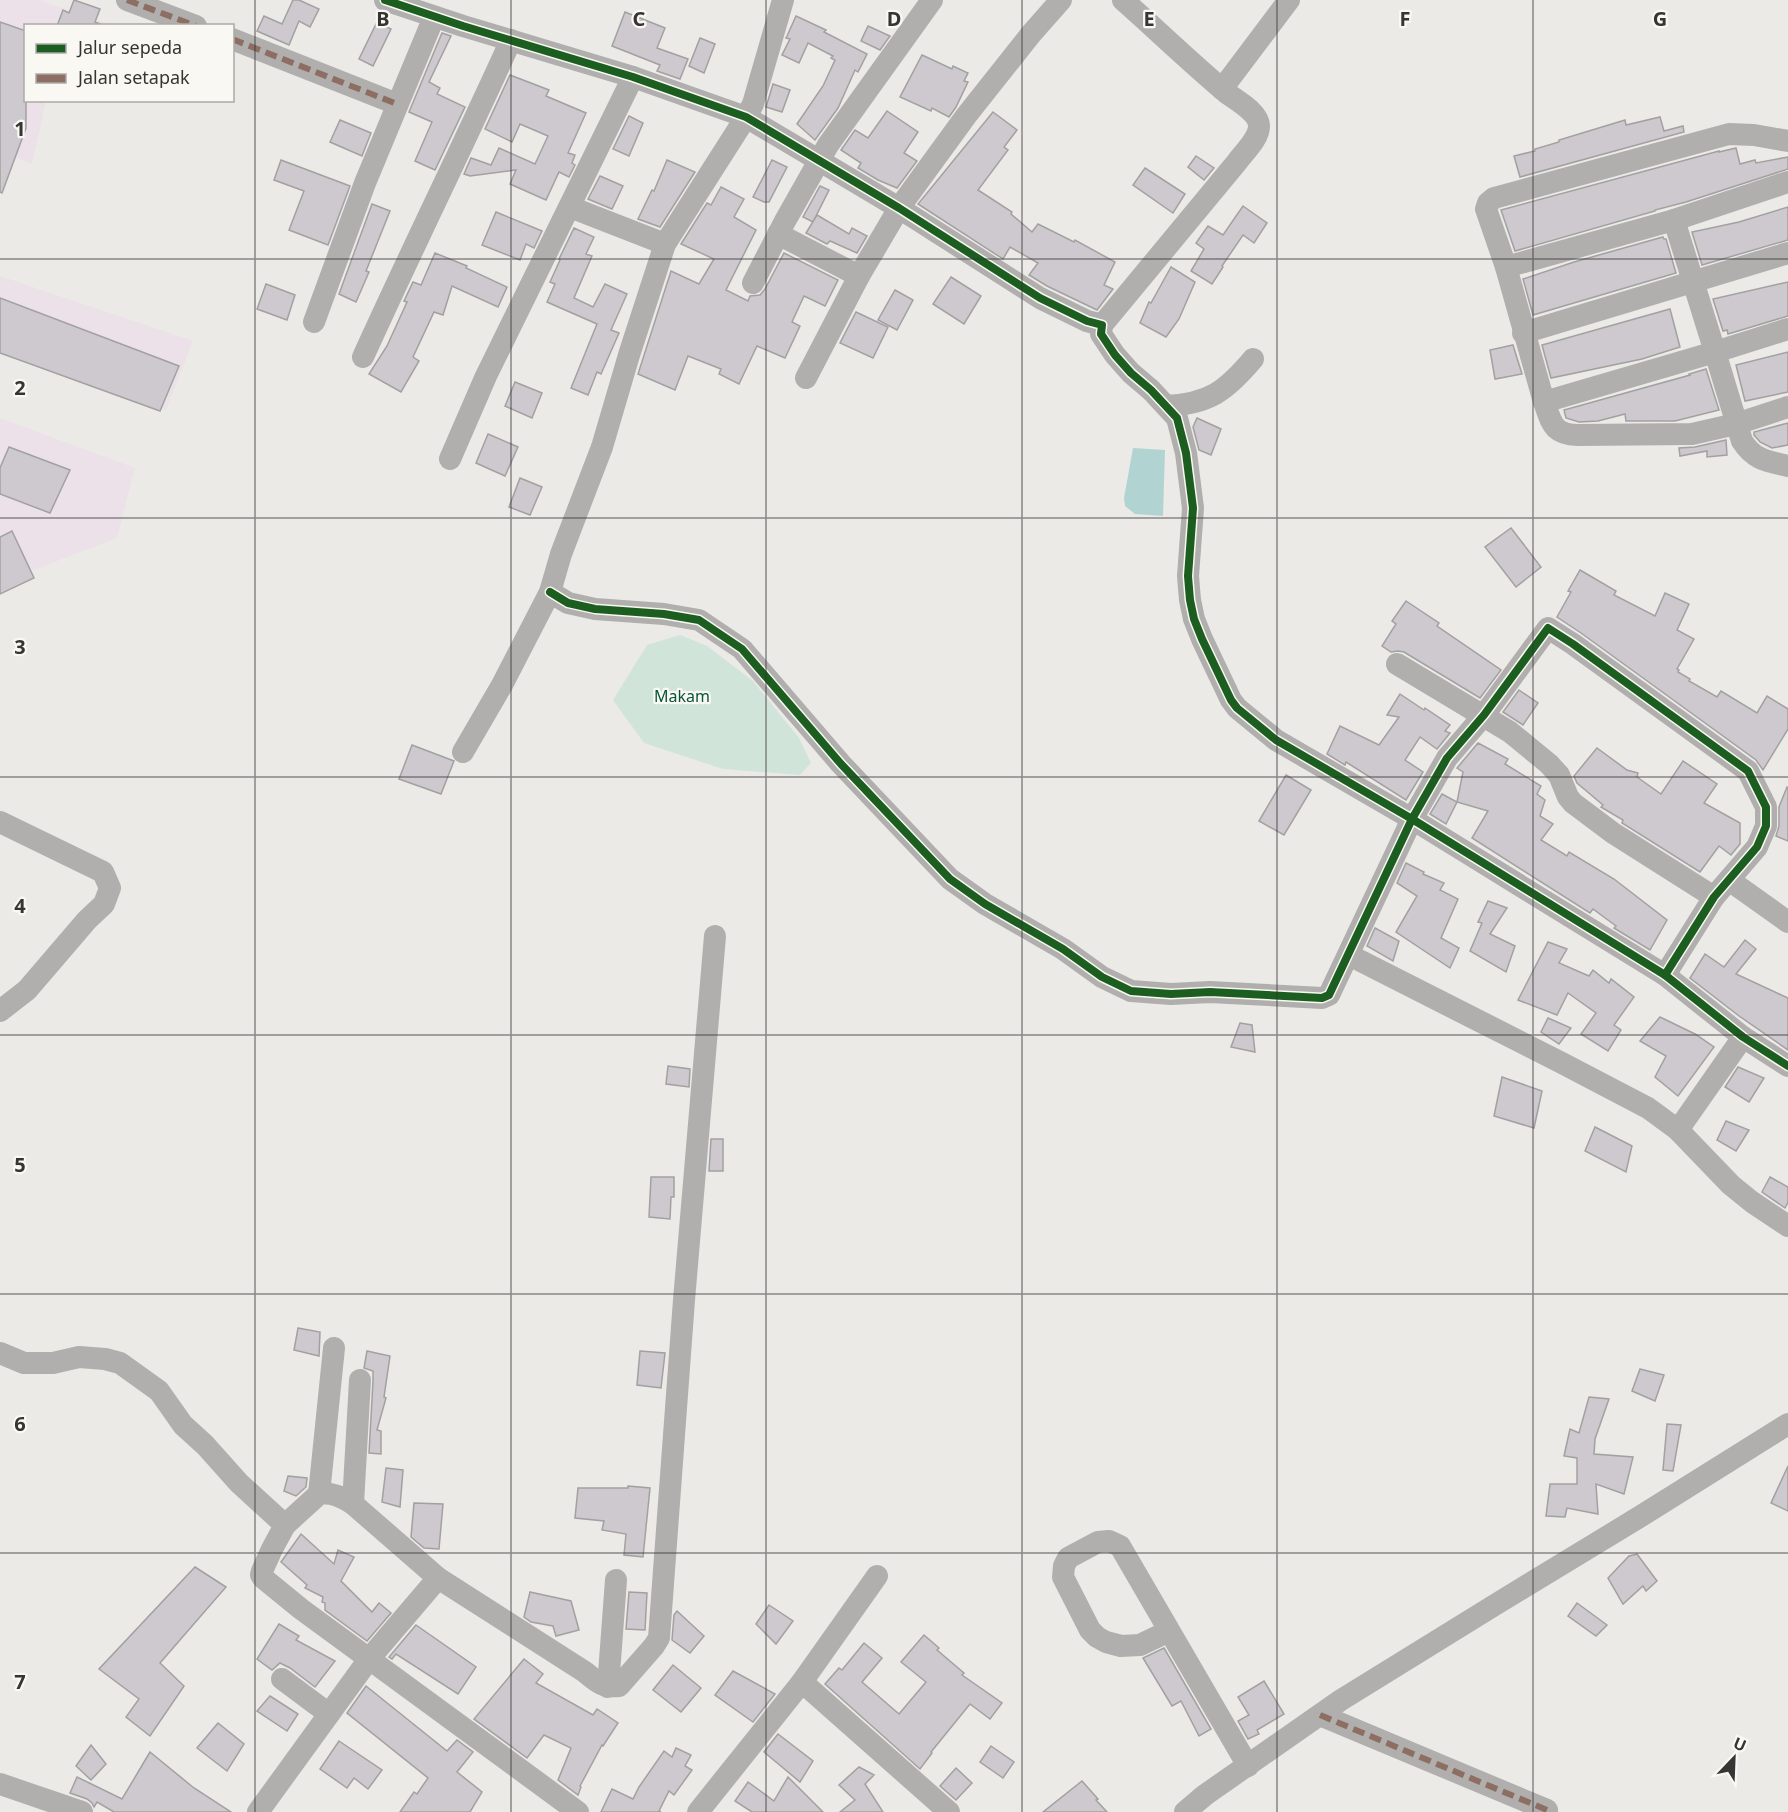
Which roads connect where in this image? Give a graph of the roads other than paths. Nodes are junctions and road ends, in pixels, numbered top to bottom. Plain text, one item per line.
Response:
1 (127, 0) edge
2 (385, 0) edge
3 (783, 0) edge
4 (932, 0) edge
5 (1061, 0) edge
6 (1123, 0) edge
7 (1289, 0) edge
8 (435, 17) junction
9 (191, 24) edge
10 (234, 40) edge
11 (511, 40) junction
12 (633, 77) junction
13 (1222, 89) junction
14 (397, 105) junction
15 (746, 117) junction
16 (1788, 141) edge
17 (819, 160) junction
18 (1788, 182) edge
19 (570, 207) junction
20 (898, 208) junction
21 (1674, 220) junction
22 (778, 234) junction
23 (664, 244) junction
24 (1788, 253) edge
25 (1506, 267) junction
26 (859, 276) junction
27 (753, 283) dead end
28 (1694, 283) junction
29 (314, 322) dead end
30 (1102, 325) junction
31 (1788, 330) edge
32 (1524, 333) junction
33 (1715, 352) junction
34 (363, 357) dead end
35 (1253, 359) dead end
36 (806, 378) dead end
37 (1544, 402) junction
38 (1166, 406) junction
39 (1788, 407) edge
40 (1736, 424) junction
41 (450, 459) dead end
42 (1788, 466) edge
43 (550, 592) junction
44 (1397, 663) dead end
45 (1484, 715) junction
46 (463, 752) dead end
47 (1412, 819) junction
48 (0, 822) edge
49 (1729, 880) junction
50 (1714, 897) junction
51 (1788, 922) edge
52 (715, 936) dead end
53 (1349, 955) junction
54 (1665, 975) junction
55 (0, 1011) edge
56 (1743, 1037) junction
57 (1788, 1066) edge
58 (1678, 1130) junction
59 (1788, 1226) edge
60 (334, 1348) dead end
61 (0, 1353) edge
62 (360, 1380) dead end
63 (1788, 1424) edge
64 (319, 1494) junction
65 (353, 1504) junction
66 (285, 1526) junction
67 (877, 1576) dead end
68 (438, 1578) junction
69 (616, 1580) dead end
70 (1169, 1631) junction
71 (369, 1659) junction
72 (282, 1679) dead end
73 (802, 1682) junction
74 (608, 1687) junction
75 (328, 1714) junction
76 (1320, 1715) junction
77 (1248, 1766) junction
78 (0, 1784) edge
79 (1547, 1810) dead end
80 (82, 1812) edge
81 (258, 1812) edge
82 (578, 1812) edge
83 (698, 1812) edge
84 (949, 1812) edge
85 (1185, 1812) edge

1 - 9 street
2 - 8 street
3 - 15 street
4 - 17 street
5 - 20 street
6 - 13 street
7 - 13 street
8 - 11 street
8 - 14 street
10 - 14 street
11 - 12 street
11 - 34 street
12 - 15 street
12 - 19 street
13 - 30 street
14 - 29 street
15 - 17 street
15 - 23 street
16 - 25 street
17 - 20 street
17 - 22 street
18 - 21 street
19 - 23 street
19 - 41 street
20 - 26 street
20 - 30 street
21 - 25 street
21 - 28 street
22 - 26 street
22 - 27 street
23 - 43 street
24 - 28 street
25 - 32 street
26 - 36 street
28 - 32 street
28 - 33 street
30 - 38 street
31 - 33 street
32 - 37 street
33 - 37 street
33 - 40 street
35 - 38 street
37 - 40 street
38 - 47 street
39 - 40 street
40 - 42 street
43 - 46 street
43 - 53 street
44 - 45 street
45 - 47 street
45 - 49 street
45 - 50 street
47 - 53 street
47 - 54 street
48 - 55 street
49 - 50 street
49 - 51 street
50 - 54 street
52 - 74 street
53 - 58 street
54 - 56 street
56 - 57 street
56 - 58 street
58 - 59 street
60 - 64 street
61 - 66 street
62 - 65 street
63 - 76 street
64 - 65 street
64 - 66 street
65 - 68 street
66 - 71 street
67 - 73 street
68 - 71 street
68 - 74 street
69 - 74 street
70 - 70 street
70 - 77 street
71 - 75 street
71 - 82 street
72 - 75 street
73 - 83 street
73 - 84 street
75 - 81 street
76 - 77 street
76 - 79 street
77 - 85 street
78 - 80 street

